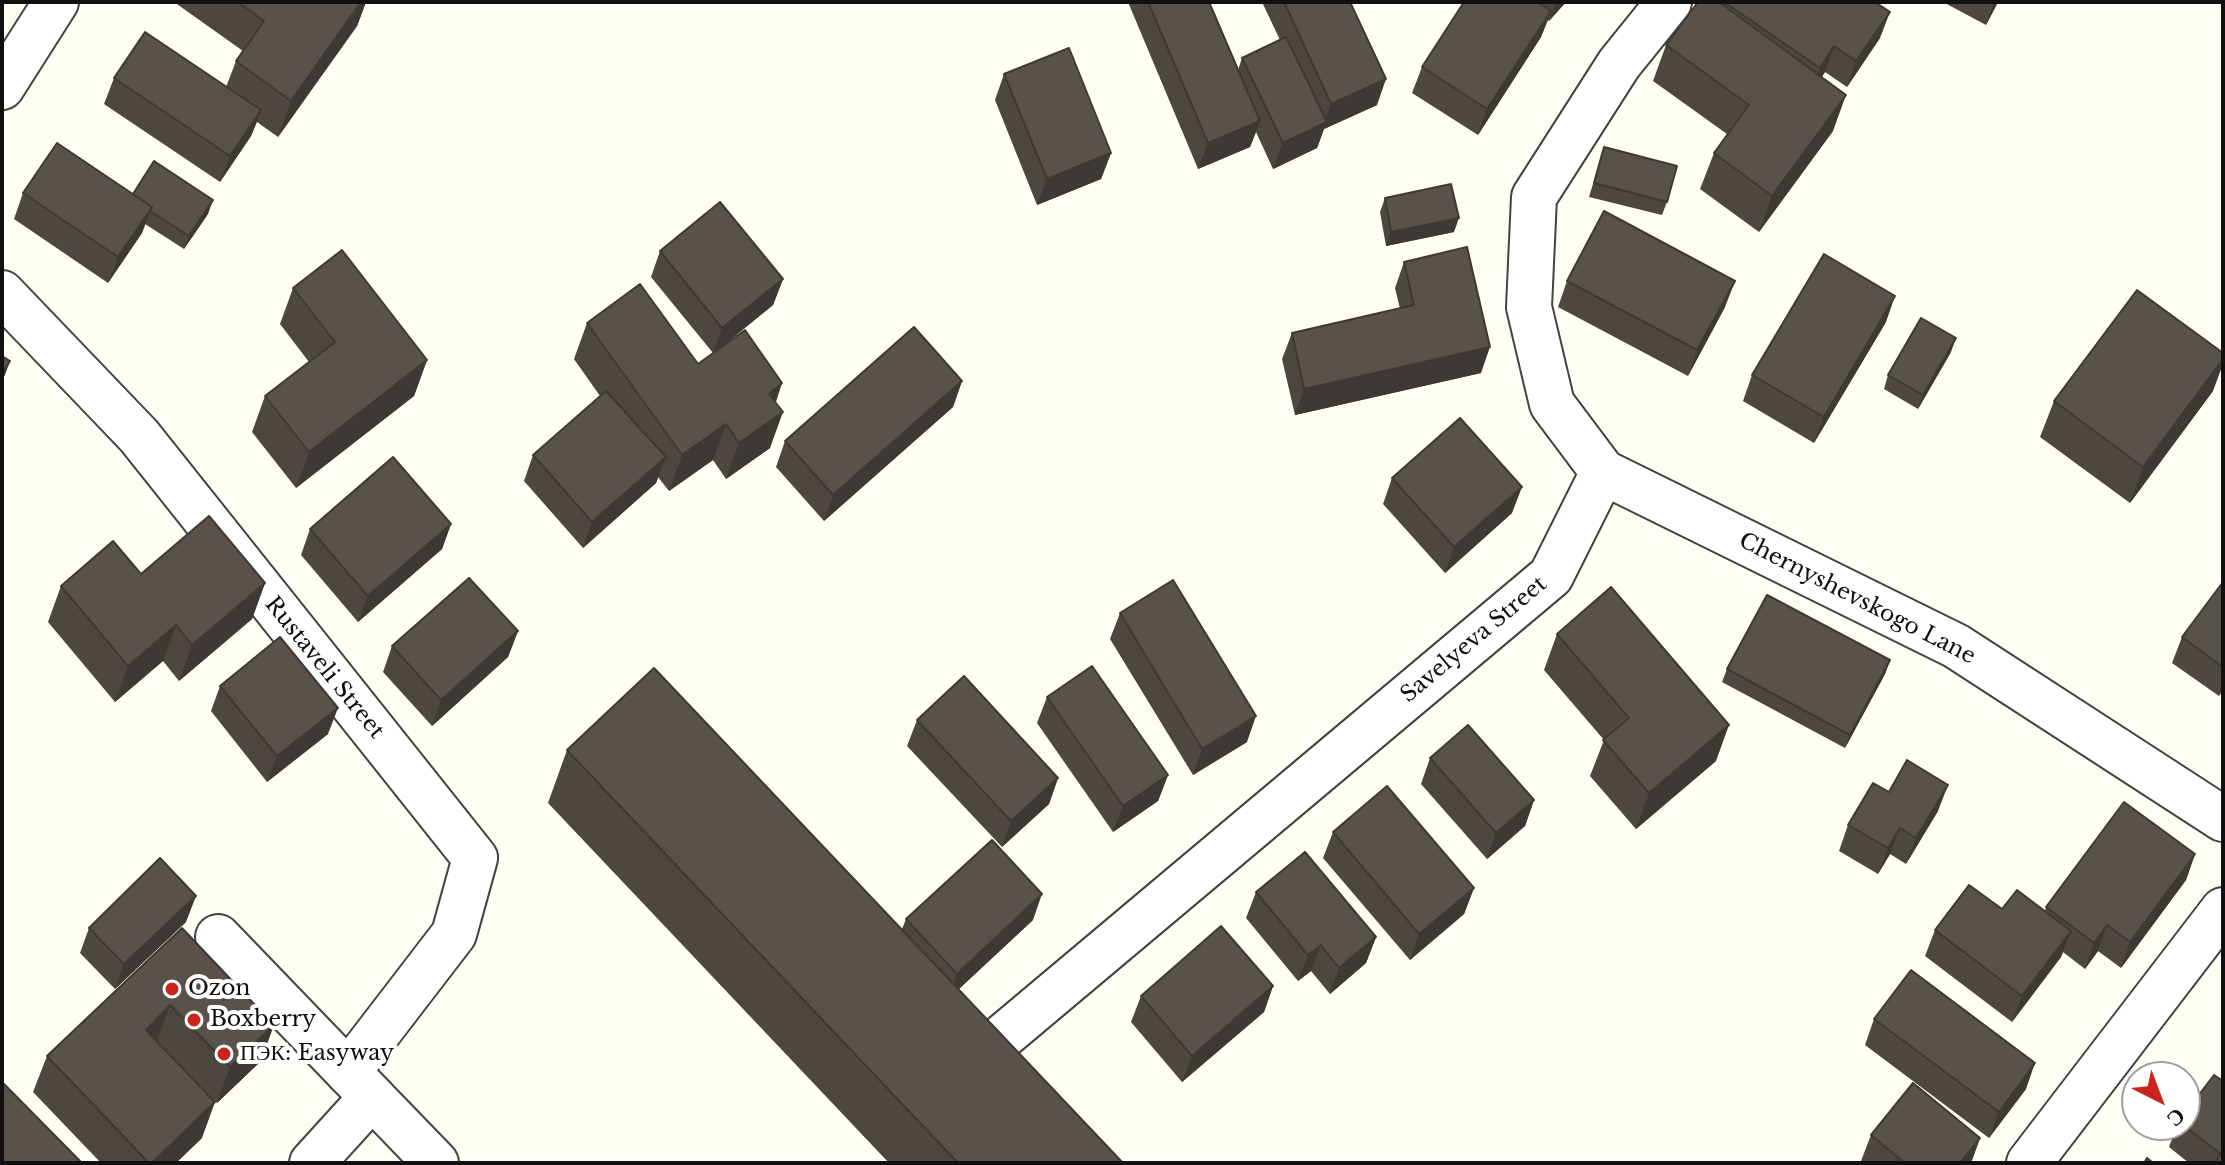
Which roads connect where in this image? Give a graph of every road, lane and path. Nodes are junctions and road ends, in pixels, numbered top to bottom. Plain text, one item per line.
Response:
1 (56, 2) edge
2 (1669, 2) edge
3 (2, 87) edge
4 (2, 293) edge
5 (1603, 472) junction
6 (2223, 819) edge
7 (2223, 910) edge
8 (218, 937) dead end
9 (976, 1059) edge
10 (360, 1085) junction
11 (312, 1163) edge
12 (436, 1163) edge
13 (2029, 1163) edge

1 - 3 street
2 - 5 street
4 - 10 street, Rustaveli Street
5 - 6 street, Chernyshevskogo Lane
5 - 9 street, Savelyeva Street
7 - 13 street
8 - 10 street
10 - 11 street
10 - 12 street

